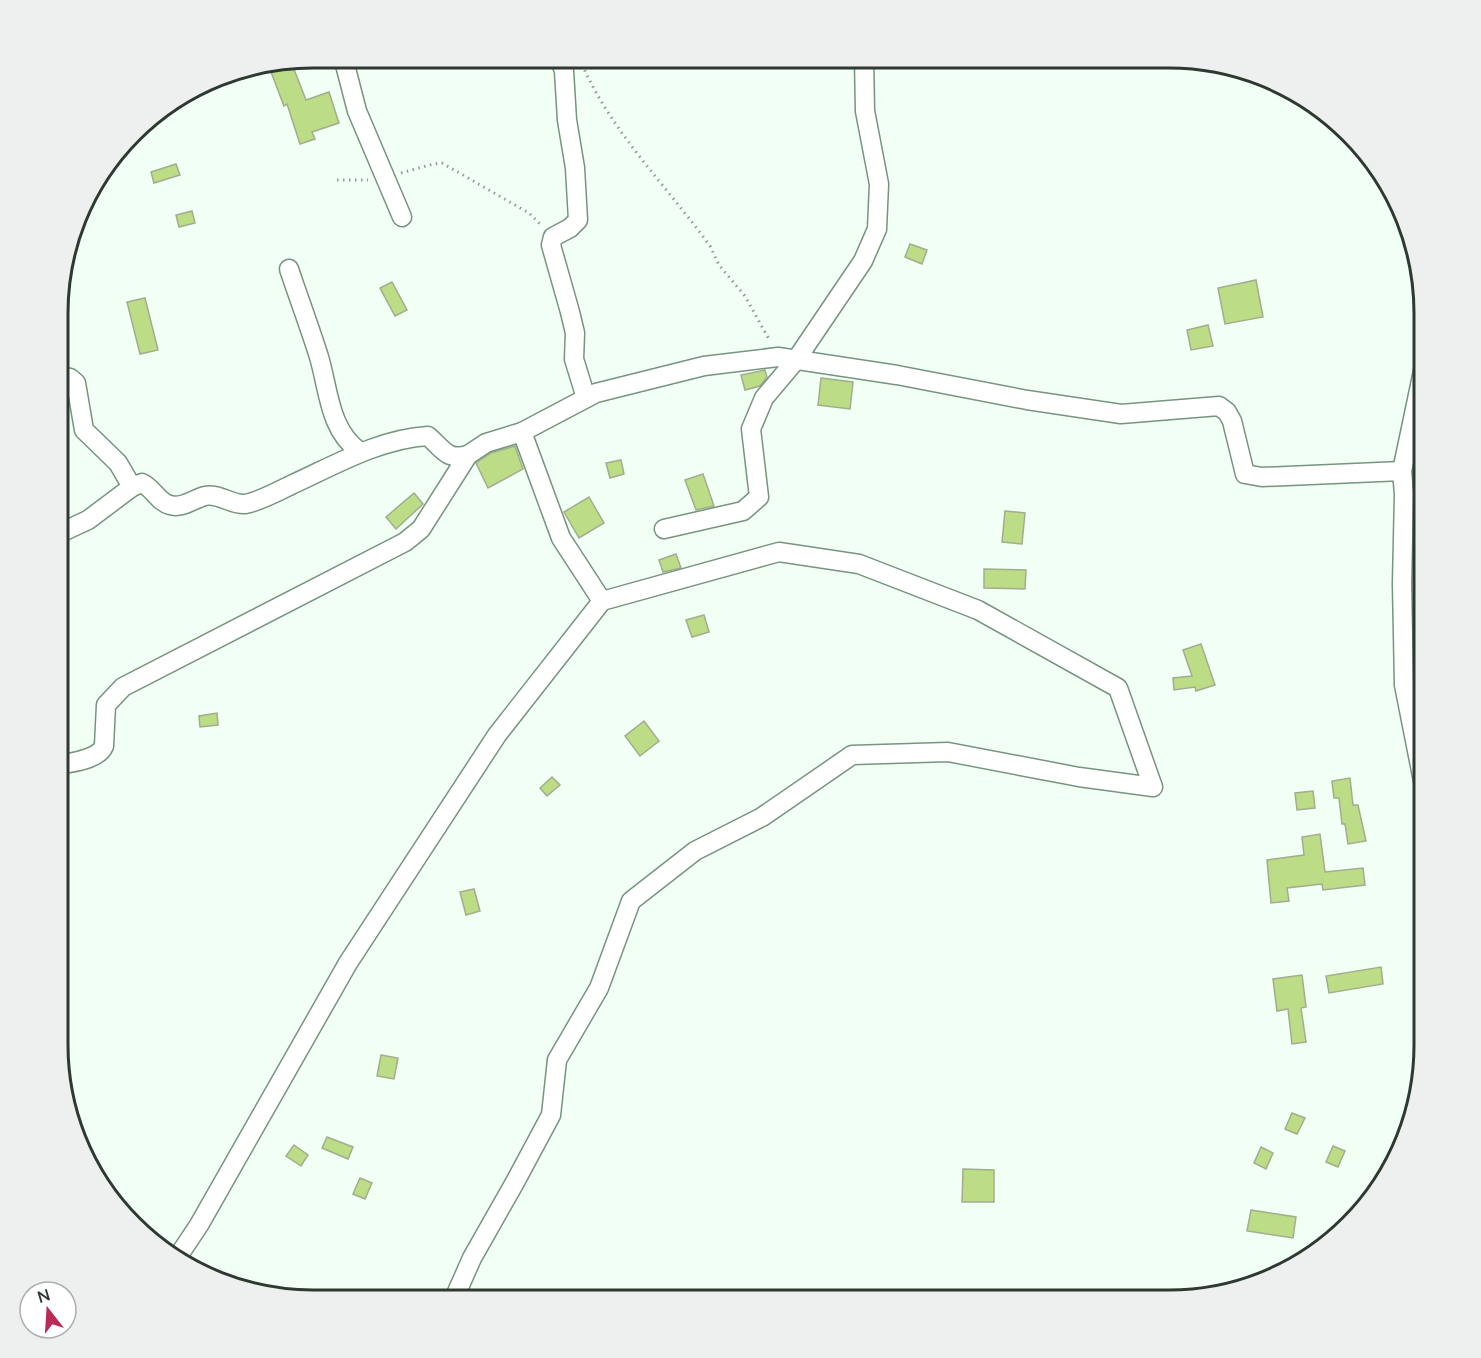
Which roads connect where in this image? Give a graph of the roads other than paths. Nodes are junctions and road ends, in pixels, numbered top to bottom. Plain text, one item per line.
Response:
1 (346, 68) edge
2 (563, 68) edge
3 (864, 68) edge
4 (402, 217) dead end
5 (289, 270) dead end
6 (787, 358) junction
7 (68, 378) edge
8 (586, 398) junction
9 (1414, 416) edge
10 (522, 432) junction
11 (360, 452) junction
12 (468, 455) junction
13 (1402, 471) junction
14 (132, 487) junction
15 (68, 529) edge
16 (664, 529) dead end
17 (602, 601) junction
18 (1414, 736) edge
19 (68, 762) edge
20 (181, 1252) edge
21 (458, 1290) edge

1 - 4 street
2 - 8 street
3 - 6 street
5 - 11 street
6 - 8 street
6 - 13 street
6 - 16 street
7 - 14 street
8 - 10 street
9 - 13 street
10 - 12 street
10 - 17 street
11 - 12 street
11 - 14 street
12 - 19 street
13 - 18 street
14 - 15 street
17 - 20 street
17 - 21 street

